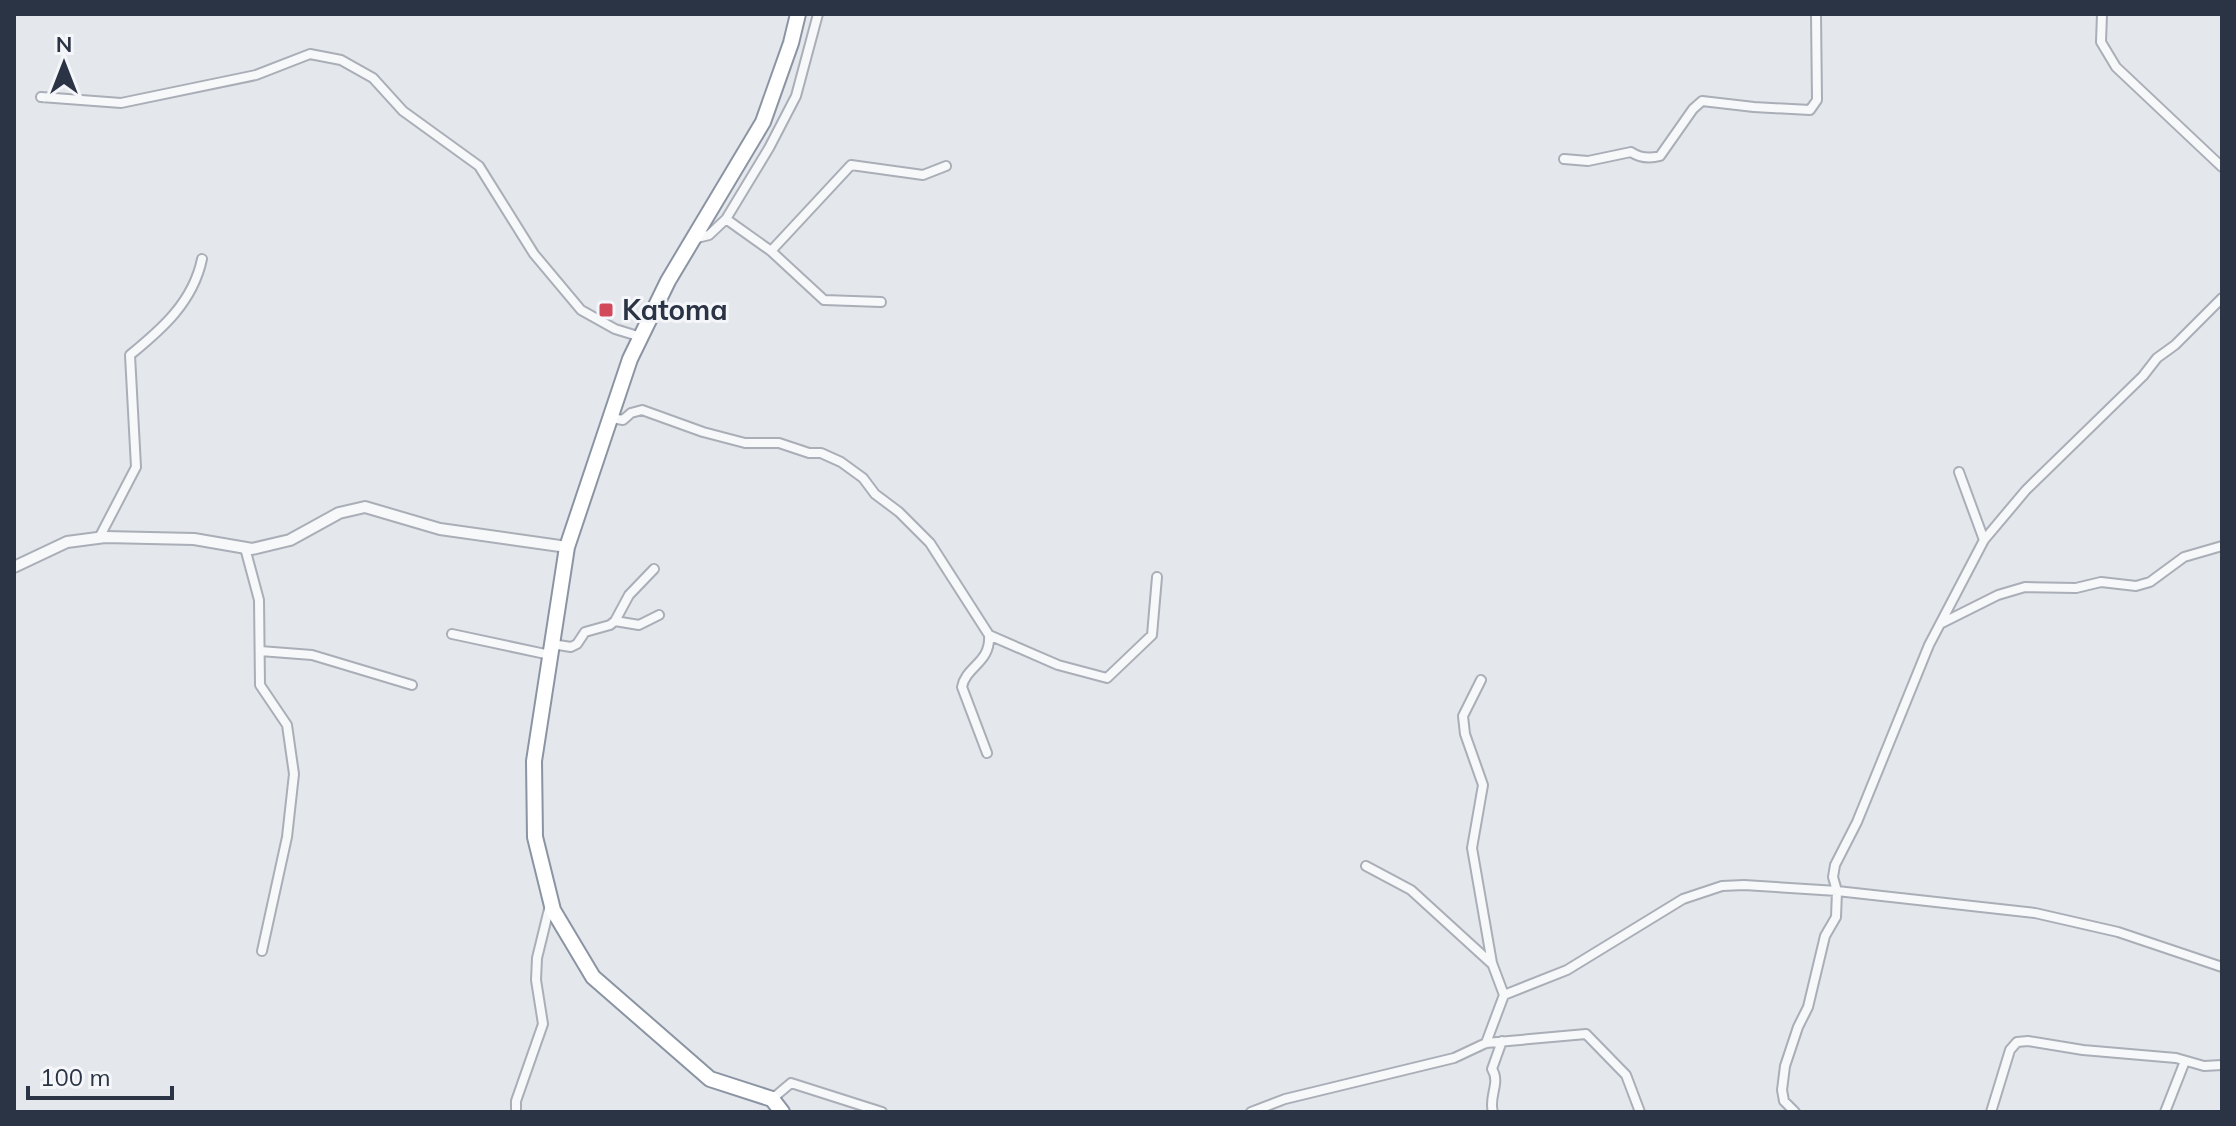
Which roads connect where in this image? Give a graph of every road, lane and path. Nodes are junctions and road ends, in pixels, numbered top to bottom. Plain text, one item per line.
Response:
1 (798, 14) edge
2 (818, 14) edge
3 (1816, 14) edge
4 (2102, 14) edge
5 (41, 97) dead end
6 (1564, 159) dead end
7 (946, 166) dead end
8 (2222, 167) edge
9 (726, 219) junction
10 (693, 239) junction
11 (771, 251) junction
12 (202, 259) dead end
13 (2222, 298) edge
14 (881, 302) dead end
15 (641, 337) junction
16 (611, 418) junction
17 (1959, 472) dead end
18 (99, 538) junction
19 (1984, 540) junction
20 (2222, 546) edge
21 (567, 547) junction
22 (245, 548) junction
23 (14, 567) edge
24 (654, 569) dead end
25 (1157, 577) dead end
26 (659, 615) dead end
27 (615, 621) junction
28 (1941, 624) junction
29 (452, 634) dead end
30 (989, 635) junction
31 (551, 650) junction
32 (260, 651) junction
33 (1481, 680) dead end
34 (412, 685) dead end
35 (987, 753) dead end
36 (1366, 866) dead end
37 (1837, 891) junction
38 (551, 900) junction
39 (262, 951) dead end
40 (1492, 963) junction
41 (2222, 967) edge
42 (1504, 995) junction
43 (1502, 1041) junction
44 (1486, 1043) junction
45 (2185, 1061) junction
46 (2222, 1065) edge
47 (772, 1099) junction
48 (516, 1112) edge
49 (782, 1112) edge
50 (882, 1112) edge
51 (1251, 1112) edge
52 (1493, 1112) edge
53 (1640, 1112) edge
54 (1795, 1112) edge
55 (1991, 1112) edge
56 (2165, 1112) edge

1 - 10 highway
2 - 9 street
3 - 6 street
4 - 8 street
5 - 15 street
7 - 11 street
9 - 10 street
9 - 11 street
10 - 15 highway
11 - 14 street
12 - 18 street
13 - 19 street
15 - 16 highway
16 - 21 highway
16 - 30 street
17 - 19 street
18 - 22 street
18 - 23 street
19 - 28 street
20 - 28 street
21 - 22 street
21 - 31 highway
22 - 32 street
24 - 27 street
25 - 30 street
26 - 27 street
27 - 31 street
28 - 37 street
29 - 31 street
30 - 35 street
31 - 38 highway
32 - 34 street
32 - 39 street
33 - 40 street
36 - 40 street
37 - 41 street
37 - 42 street
37 - 54 street
38 - 47 highway
38 - 48 street
40 - 42 street
42 - 44 street
43 - 44 street
43 - 52 street
43 - 53 street
44 - 51 street
45 - 46 street
45 - 55 street
45 - 56 street
47 - 49 highway
47 - 50 street

